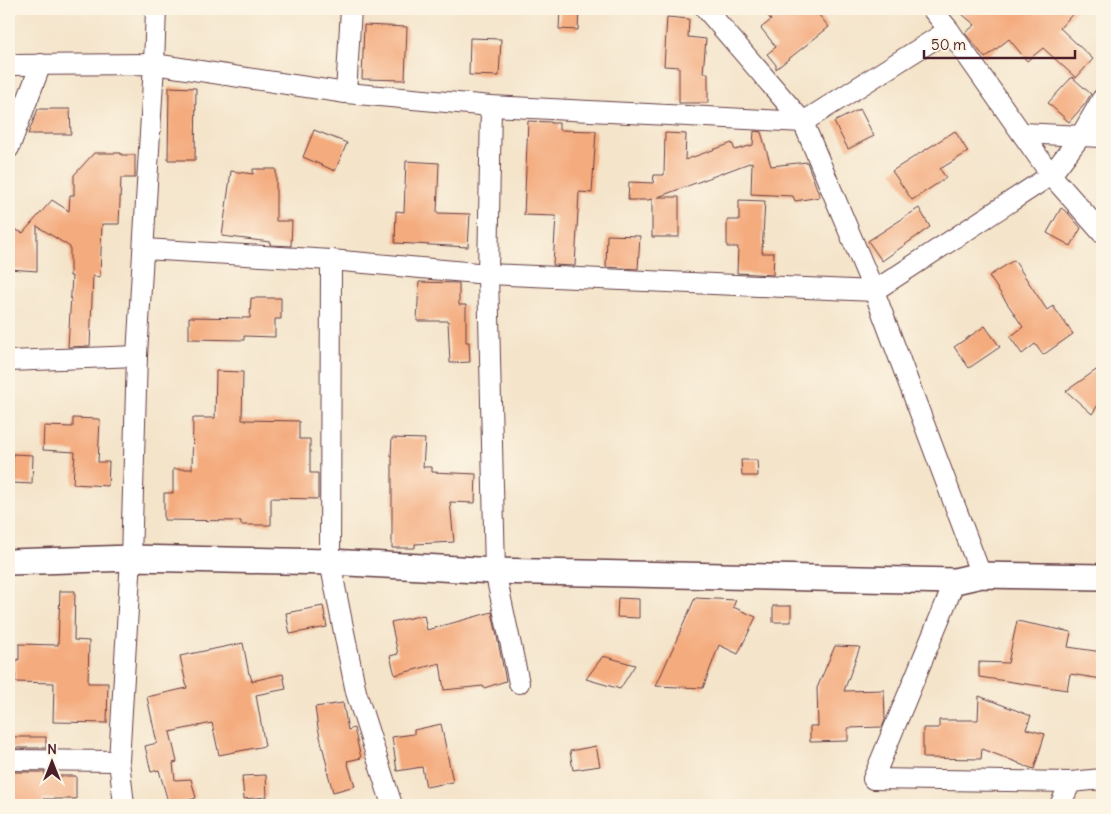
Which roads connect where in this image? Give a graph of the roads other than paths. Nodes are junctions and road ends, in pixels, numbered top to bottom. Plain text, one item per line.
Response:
1 (156, 9) edge
2 (351, 9) edge
3 (706, 9) edge
4 (932, 9) edge
5 (949, 30) junction
6 (41, 64) junction
7 (154, 64) junction
8 (9, 65) edge
9 (346, 93) junction
10 (1102, 99) edge
11 (491, 106) junction
12 (803, 122) junction
13 (1022, 133) junction
14 (1080, 137) junction
15 (1102, 137) edge
16 (9, 148) edge
17 (1051, 176) junction
18 (1102, 233) edge
19 (144, 249) junction
20 (331, 260) junction
21 (488, 274) junction
22 (874, 291) junction
23 (137, 356) junction
24 (9, 361) edge
25 (131, 558) junction
26 (9, 562) edge
27 (330, 562) junction
28 (495, 571) junction
29 (981, 575) junction
30 (1102, 577) edge
31 (955, 581) junction
32 (519, 683) dead end
33 (9, 760) edge
34 (119, 760) junction
35 (1102, 779) edge
36 (1071, 782) junction
37 (124, 805) edge
38 (392, 805) edge
39 (1060, 805) edge

1 - 7 street
2 - 9 street
3 - 12 street
4 - 5 street
5 - 12 street
5 - 13 street
6 - 7 street
6 - 8 street
6 - 16 street
7 - 9 street
7 - 19 street
9 - 11 street
10 - 14 street
11 - 12 street
11 - 21 street
12 - 22 street
13 - 14 street
13 - 17 street
14 - 15 street
14 - 17 street
17 - 18 street
17 - 22 street
19 - 20 street
19 - 23 street
20 - 21 street
20 - 27 street
21 - 22 street
21 - 28 street
22 - 29 street
23 - 24 street
23 - 25 street
25 - 26 street
25 - 27 street
25 - 34 street
27 - 28 street
27 - 38 street
28 - 31 street
28 - 32 street
29 - 30 street
29 - 31 street
31 - 36 street
33 - 34 street
34 - 37 street
35 - 36 street
36 - 39 street

